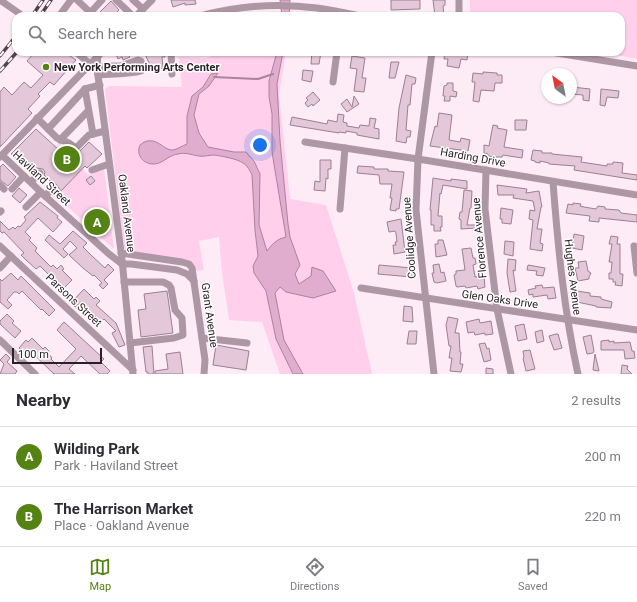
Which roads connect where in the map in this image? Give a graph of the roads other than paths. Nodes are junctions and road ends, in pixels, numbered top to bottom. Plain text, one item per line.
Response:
1 (0, 0) edge
2 (70, 0) edge
3 (77, 0) edge
4 (102, 0) edge
5 (116, 0) edge
6 (133, 0) edge
7 (152, 0) edge
8 (459, 0) edge
9 (143, 9) junction
10 (17, 12) edge
11 (62, 12) edge
12 (90, 12) edge
13 (93, 12) edge
14 (129, 12) edge
15 (140, 12) edge
16 (220, 12) edge
17 (335, 12) edge
18 (459, 12) edge
19 (81, 56) edge
20 (98, 56) edge
21 (100, 56) edge
22 (171, 56) edge
23 (336, 56) edge
24 (431, 56) edge
25 (576, 56) edge
26 (90, 64) junction
27 (637, 66) edge
28 (98, 72) junction
29 (172, 74) dead end
30 (333, 82) dead end
31 (100, 85) junction
32 (85, 89) junction
33 (88, 111) junction
34 (37, 118) junction
35 (48, 129) junction
36 (105, 131) junction
37 (92, 134) junction
38 (60, 140) junction
39 (305, 142) dead end
40 (345, 148) junction
41 (1, 156) edge
42 (418, 159) junction
43 (110, 164) junction
44 (92, 170) dead end
45 (486, 170) junction
46 (40, 173) dead end
47 (24, 176) junction
48 (31, 182) junction
49 (553, 182) junction
50 (53, 188) dead end
51 (12, 189) dead end
52 (43, 194) junction
53 (637, 196) edge
54 (26, 207) dead end
55 (340, 209) dead end
56 (0, 246) edge
57 (634, 246) dead end
58 (121, 253) junction
59 (11, 256) junction
60 (122, 264) junction
61 (0, 268) edge
62 (637, 273) edge
63 (194, 281) junction
64 (124, 282) junction
65 (361, 288) dead end
66 (425, 299) junction
67 (497, 309) junction
68 (568, 320) junction
69 (637, 330) edge
70 (202, 338) junction
71 (0, 340) edge
72 (130, 343) junction
73 (247, 343) dead end
74 (133, 372) edge
75 (35, 374) edge
76 (204, 374) edge
77 (434, 374) edge
78 (511, 374) edge
79 (578, 374) edge

1 - 10 street
2 - 11 street
3 - 12 street
4 - 13 street
5 - 14 street
6 - 9 street
7 - 9 street
8 - 18 street
9 - 15 street
16 - 17 street
19 - 26 street
20 - 26 street
21 - 28 street, Oakland Avenue
22 - 29 street
23 - 30 street
24 - 42 street, Coolidge Avenue
25 - 27 street
26 - 34 street
28 - 28 street
28 - 31 street, Oakland Avenue
31 - 32 street
31 - 36 street, Oakland Avenue
32 - 33 street
32 - 35 street
33 - 37 street
33 - 38 street
34 - 35 street
34 - 41 street
35 - 38 street
36 - 37 street
36 - 43 street, Oakland Avenue
37 - 38 street
39 - 40 street, Harding Drive
40 - 42 street, Harding Drive
40 - 55 street
41 - 47 street, Haviland Street
42 - 45 street, Harding Drive
42 - 66 street, Coolidge Avenue
43 - 44 street
43 - 58 street, Oakland Avenue
45 - 49 street, Harding Drive
45 - 67 street, Florence Avenue
46 - 48 street
47 - 48 street, Haviland Street
47 - 51 street
48 - 52 street, Haviland Street
49 - 53 street, Harding Drive
49 - 68 street, Hughes Avenue
50 - 52 street
52 - 54 street
52 - 60 street, Haviland Street
56 - 59 street, Parsons Street
57 - 62 street
58 - 60 street, Oakland Avenue
58 - 63 street, Grant Avenue
59 - 61 street
59 - 74 street, Parsons Street
60 - 63 street
60 - 64 street, Oakland Avenue
63 - 70 street, Grant Avenue
64 - 72 street, Oakland Avenue
64 - 72 street
65 - 66 street, Glen Oaks Drive
66 - 67 street, Glen Oaks Drive
66 - 77 street, Coolidge Avenue
67 - 68 street, Glen Oaks Drive
67 - 78 street, Florence Avenue
68 - 69 street, Glen Oaks Drive
68 - 79 street, Hughes Avenue
70 - 73 street
70 - 76 street, Grant Avenue
71 - 75 street
72 - 74 street, Oakland Avenue

